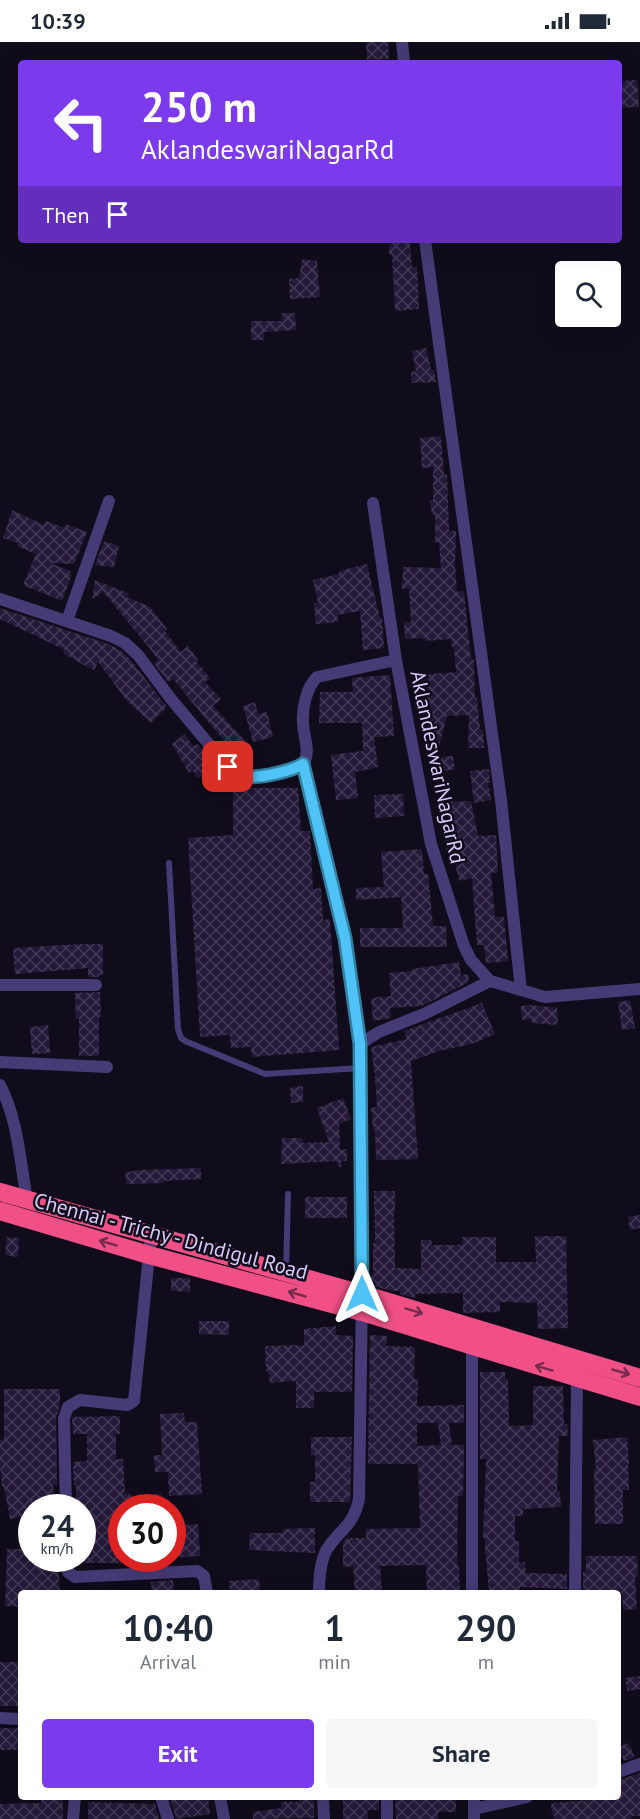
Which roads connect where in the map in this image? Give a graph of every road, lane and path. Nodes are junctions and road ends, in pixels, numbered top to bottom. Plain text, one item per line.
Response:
1 (402, 42) edge
2 (404, 60) edge
3 (424, 243) edge
4 (109, 501) dead end
5 (373, 503) dead end
6 (0, 599) edge
7 (67, 621) junction
8 (396, 660) junction
9 (303, 764) junction
10 (169, 863) dead end
11 (519, 976) junction
12 (496, 983) junction
13 (0, 985) edge
14 (96, 985) dead end
15 (640, 989) edge
16 (521, 990) junction
17 (360, 1044) junction
18 (0, 1062) edge
19 (107, 1067) dead end
20 (361, 1068) junction
21 (0, 1085) edge
22 (288, 1194) dead end
23 (14, 1196) edge
24 (5, 1213) edge
25 (151, 1236) junction
26 (149, 1255) junction
27 (286, 1272) junction
28 (362, 1294) junction
29 (362, 1312) junction
30 (472, 1346) junction
31 (577, 1378) junction
32 (640, 1378) edge
33 (640, 1397) edge
34 (66, 1494) edge
35 (68, 1572) edge
36 (206, 1590) edge
37 (319, 1590) edge
38 (472, 1590) edge
39 (575, 1590) edge
40 (0, 1718) edge
41 (18, 1719) edge
42 (640, 1764) edge
43 (621, 1771) edge
44 (75, 1800) edge
45 (162, 1800) edge
46 (221, 1800) edge
47 (323, 1800) edge
48 (387, 1800) edge
49 (513, 1800) edge
50 (474, 1808) edge
51 (73, 1819) edge
52 (168, 1819) edge
53 (224, 1819) edge
54 (324, 1819) edge
55 (387, 1819) edge

1 - 2 street
3 - 11 street
4 - 7 street
5 - 8 street, AklandeswariNagarRd
6 - 7 street
7 - 9 street
8 - 9 street, AklandeswariNagarRd
8 - 12 street, AklandeswariNagarRd
9 - 17 street
10 - 20 lane
11 - 12 street
11 - 16 street
12 - 16 street
12 - 17 street
13 - 14 street
15 - 16 street
17 - 20 street
18 - 19 street
20 - 28 street
21 - 23 street
22 - 27 lane
23 - 25 highway, Chennai - Trichy - Dindigul Road
26 -> 24 highway, Chennai - Trichy - Dindigul Road
25 - 26 street
25 - 27 highway, Chennai - Trichy - Dindigul Road
29 -> 26 highway, Chennai - Trichy - Dindigul Road
26 - 34 street
27 - 28 highway, Chennai - Trichy - Dindigul Road
28 - 29 street
28 -> 32 highway, Chennai - Trichy - Dindigul Road
29 - 30 highway, Chennai - Trichy - Dindigul Road
29 - 37 street
31 -> 30 highway, Chennai - Trichy - Dindigul Road
30 - 38 street
31 - 33 highway, Chennai - Trichy - Dindigul Road
31 - 39 street
35 - 36 street
40 - 41 street
42 - 43 street
44 - 51 street
45 - 52 street
46 - 53 street
47 - 54 street
48 - 55 street
49 - 50 street

